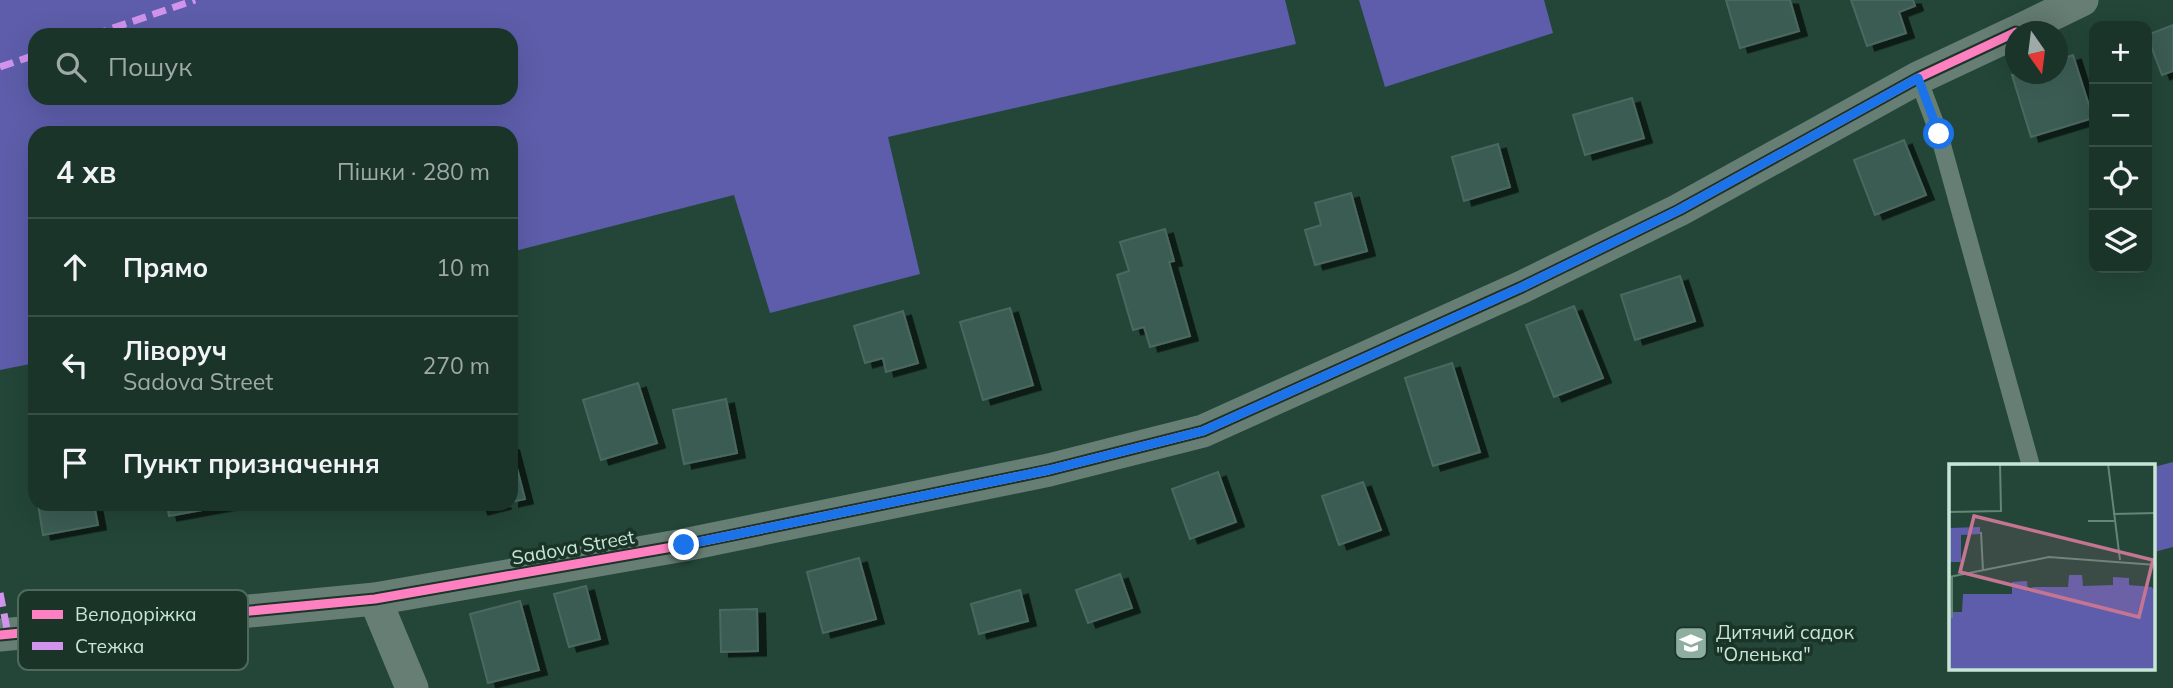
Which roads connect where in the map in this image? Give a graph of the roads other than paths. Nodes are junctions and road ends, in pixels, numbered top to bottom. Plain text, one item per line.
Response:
1 (2082, 0) edge
2 (2039, 21) edge
3 (2005, 37) edge
4 (1918, 78) junction
5 (2030, 464) edge
6 (375, 599) junction
7 (248, 611) edge
8 (18, 633) edge
9 (0, 635) edge
10 (412, 688) edge

1 - 2 street, Sadova Street
3 - 4 street, Sadova Street
4 - 5 lane
4 - 6 street, Sadova Street
6 - 7 street, Sadova Street
6 - 10 street
8 - 9 street, Sadova Street

